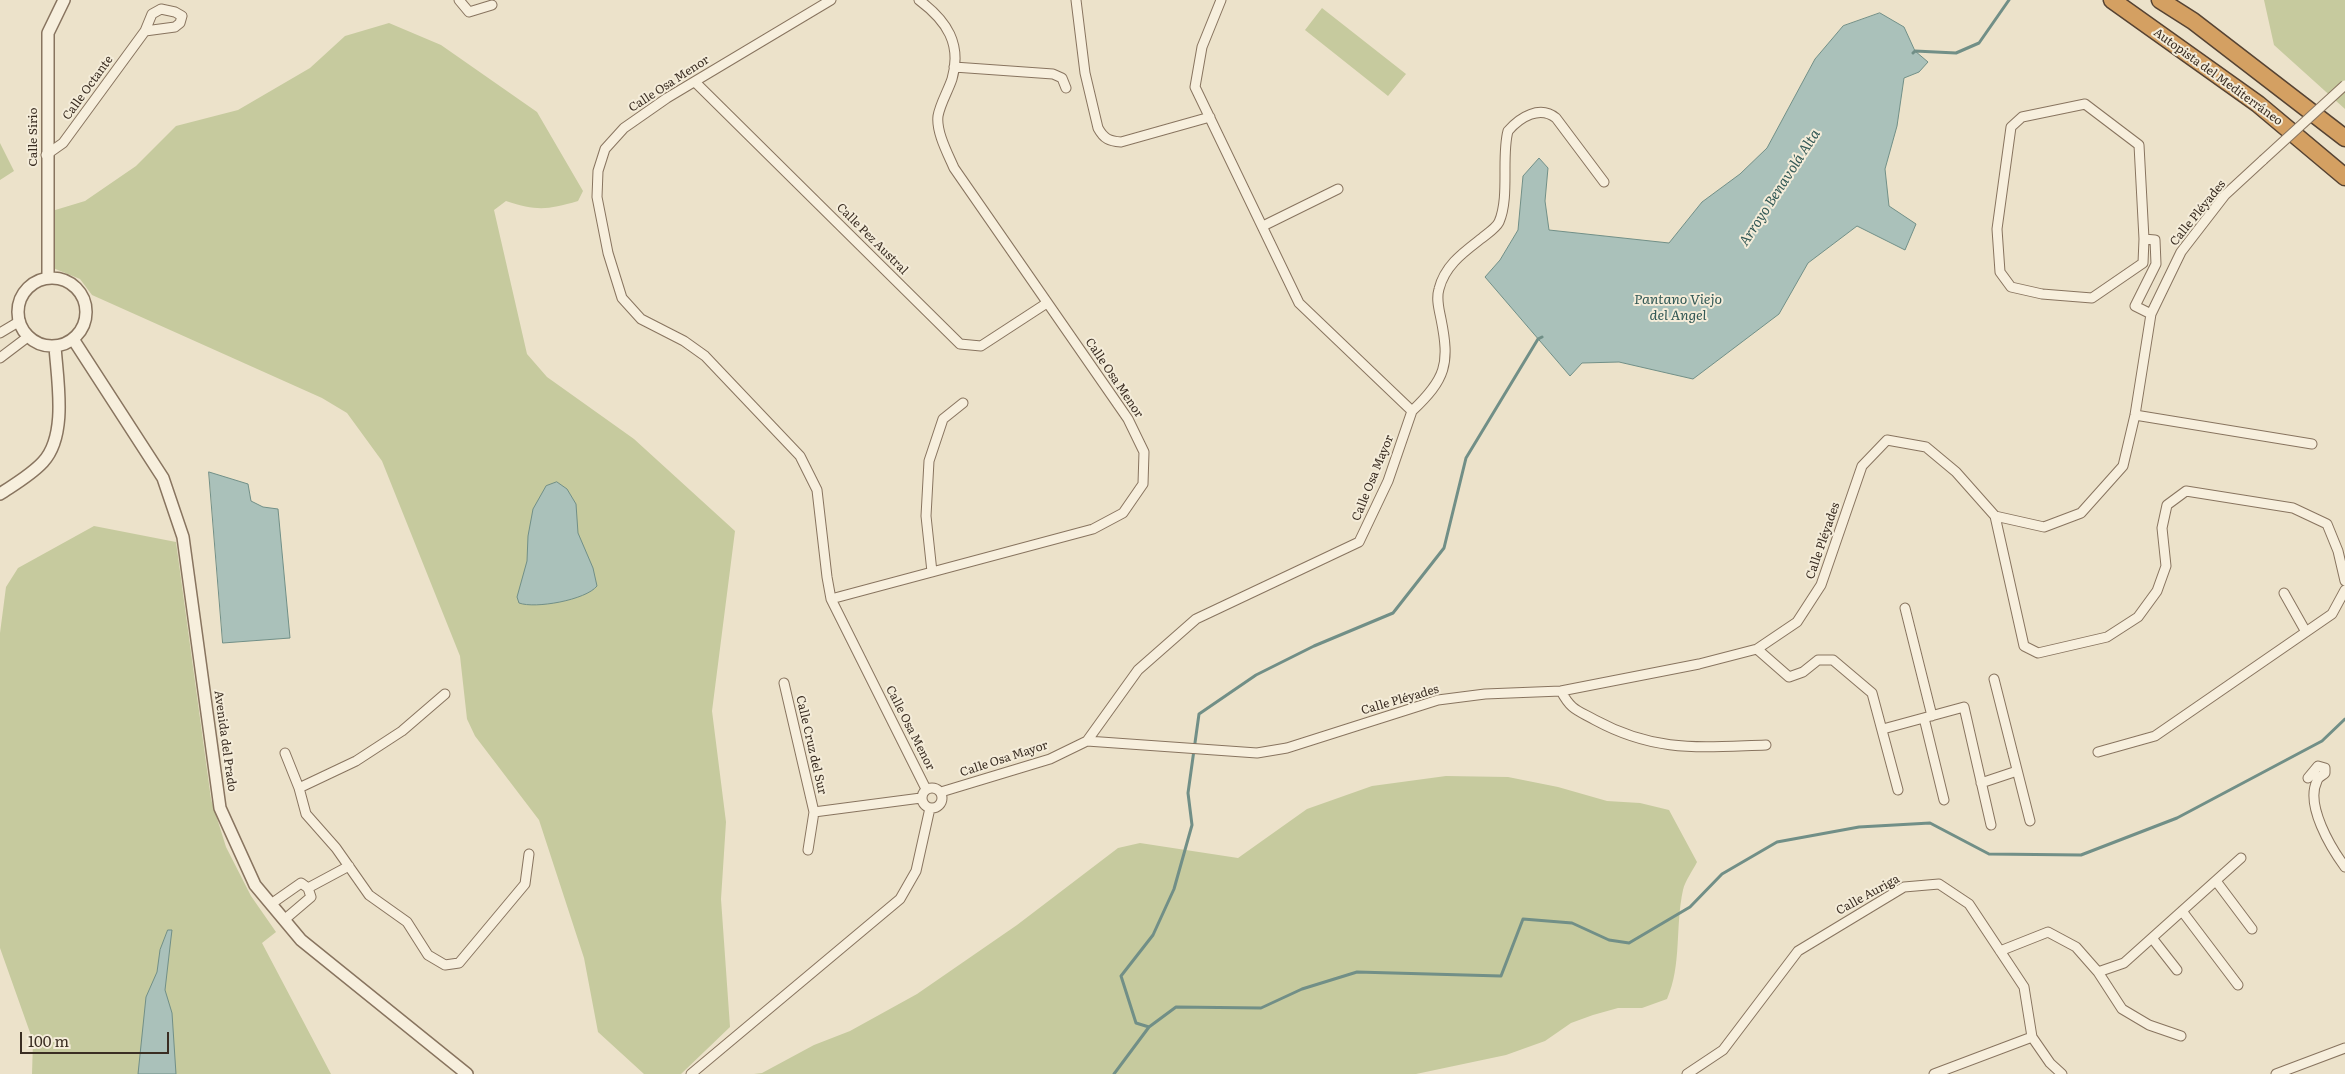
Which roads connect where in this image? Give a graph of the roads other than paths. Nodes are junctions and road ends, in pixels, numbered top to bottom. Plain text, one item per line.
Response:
1 (64, 0) edge
2 (459, 0) edge
3 (830, 0) edge
4 (919, 0) edge
5 (1076, 0) edge
6 (1221, 0) edge
7 (2112, 0) edge
8 (2160, 0) edge
9 (492, 4) dead end
10 (145, 31) dead end
11 (954, 67) junction
12 (695, 82) junction
13 (2345, 85) edge
14 (1066, 88) dead end
15 (1210, 117) junction
16 (2345, 138) edge
17 (46, 155) junction
18 (2345, 176) edge
19 (1604, 182) dead end
20 (1338, 189) dead end
21 (1263, 226) junction
22 (2144, 239) junction
23 (48, 278) junction
24 (1047, 303) junction
25 (2152, 314) junction
26 (20, 321) junction
27 (0, 333) edge
28 (29, 336) junction
29 (72, 339) junction
30 (54, 346) junction
31 (0, 358) edge
32 (963, 403) dead end
33 (1412, 411) junction
34 (2135, 415) junction
35 (2312, 444) dead end
36 (0, 494) edge
37 (1995, 516) junction
38 (932, 572) junction
39 (2345, 581) edge
40 (2345, 590) edge
41 (2284, 593) dead end
42 (832, 599) junction
43 (1905, 608) dead end
44 (2306, 632) junction
45 (1757, 649) junction
46 (1994, 679) dead end
47 (784, 683) dead end
48 (1561, 691) junction
49 (445, 694) dead end
50 (1928, 717) junction
51 (1883, 729) junction
52 (1087, 741) junction
53 (1766, 745) dead end
54 (285, 752) dead end
55 (2098, 752) dead end
56 (2017, 771) junction
57 (2308, 778) dead end
58 (1981, 783) junction
59 (299, 788) junction
60 (926, 789) junction
61 (1898, 790) dead end
62 (941, 792) junction
63 (921, 798) junction
64 (1944, 800) dead end
65 (930, 808) junction
66 (814, 812) junction
67 (2030, 821) dead end
68 (1991, 825) dead end
69 (808, 850) dead end
70 (529, 854) dead end
71 (2241, 858) dead end
72 (349, 866) junction
73 (2345, 867) edge
74 (2216, 880) junction
75 (308, 888) junction
76 (271, 904) junction
77 (2182, 911) junction
78 (284, 920) junction
79 (2252, 929) dead end
80 (2152, 938) junction
81 (2000, 951) junction
82 (2177, 970) dead end
83 (2098, 972) junction
84 (2238, 985) dead end
85 (2032, 1036) junction
86 (2181, 1036) dead end
87 (2345, 1048) edge
88 (467, 1074) edge
89 (691, 1074) edge
90 (1687, 1074) edge
91 (1934, 1074) edge
92 (2062, 1074) edge
93 (2276, 1074) edge

1 - 17 street, Calle Sirio
2 - 9 street
3 - 12 street, Calle Osa Menor
4 - 11 street, Calle Osa Menor
5 - 15 street
6 - 15 street
7 - 18 highway, Autopista del Mediterráneo
8 - 16 highway
10 - 17 street, Calle Octante
11 - 14 street
11 - 24 street, Calle Osa Menor
12 - 24 street, Calle Pez Austral
12 - 42 street, Calle Osa Menor
13 - 25 street, Calle Pléyades, bridge
15 - 21 street
17 - 23 street, Calle Sirio
19 - 33 street
20 - 21 street
21 - 33 street
22 - 22 street
22 - 25 street
23 - 26 street
23 - 29 street
24 - 38 street, Calle Osa Menor
25 - 34 street, Calle Pléyades
26 - 27 street
26 - 28 street
28 - 30 street
28 - 31 street
29 - 30 street
29 - 76 street, Avenida del Prado
30 - 36 street
32 - 38 street
33 - 52 street, Calle Osa Mayor
34 - 35 street
34 - 37 street, Calle Pléyades
37 - 39 street
37 - 45 street, Calle Pléyades
38 - 42 street, Calle Osa Menor
40 - 44 street
41 - 44 street
42 - 60 street, Calle Osa Menor
43 - 50 street
44 - 55 street
45 - 48 street, Calle Pléyades
45 - 51 street
46 - 56 street
47 - 66 street, Calle Cruz del Sur
48 - 52 street, Calle Pléyades
48 - 53 street
49 - 59 street
50 - 51 street
50 - 58 street
50 - 64 street
51 - 61 street
52 - 62 street, Calle Osa Mayor
54 - 59 street
56 - 58 street
56 - 67 street
57 - 73 street
58 - 68 street
59 - 72 street
60 - 62 street
60 - 63 street
62 - 65 street
63 - 65 street
63 - 66 street, Calle Cruz del Sur
65 - 89 street
66 - 69 street, Calle Cruz del Sur
70 - 72 street
71 - 74 street
72 - 75 street
74 - 77 street
74 - 79 street
75 - 76 street
75 - 78 street
76 - 78 street, Avenida del Prado
77 - 80 street
77 - 84 street
78 - 88 street, Avenida del Prado
80 - 82 street
80 - 83 street
81 - 83 street
81 - 85 street, Calle Auriga
81 - 90 street, Calle Auriga
83 - 86 street
85 - 91 street
85 - 92 street
87 - 93 street

